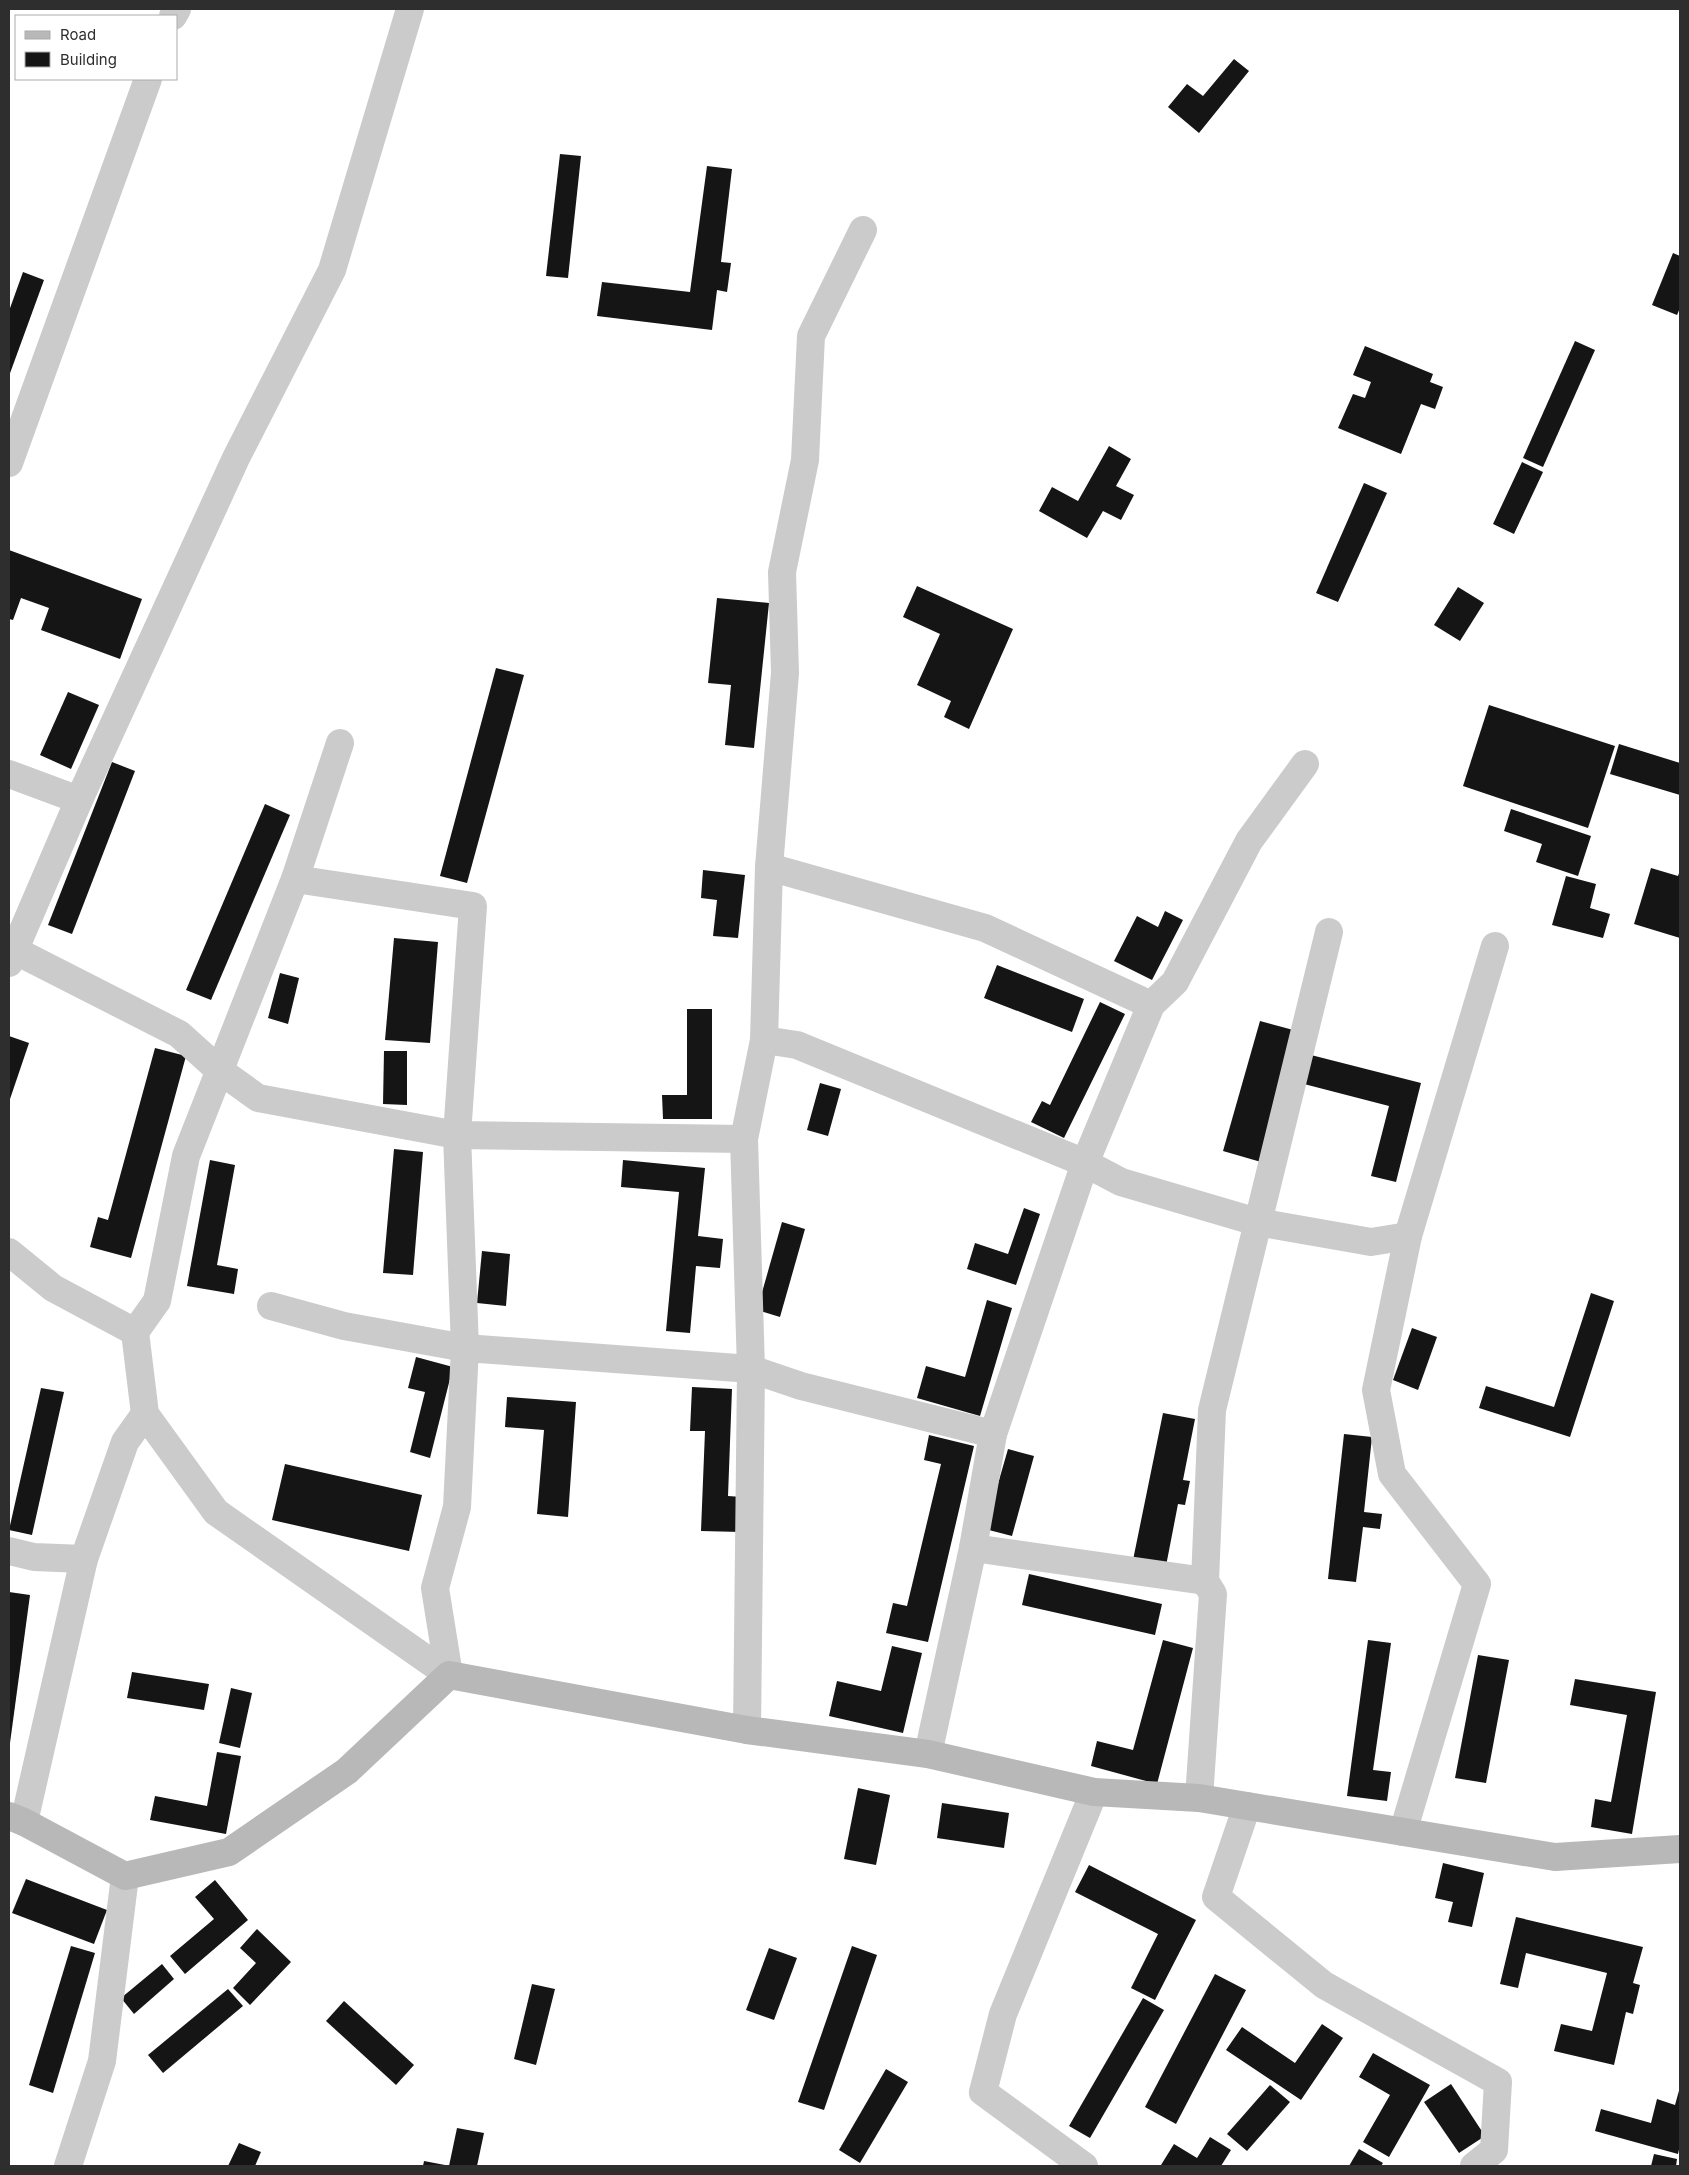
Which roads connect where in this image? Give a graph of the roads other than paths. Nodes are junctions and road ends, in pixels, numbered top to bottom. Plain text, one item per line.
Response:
1 (410, 9) edge
2 (148, 80) edge
3 (862, 230) dead end
4 (9, 463) edge
5 (340, 742) dead end
6 (1304, 764) dead end
7 (9, 774) edge
8 (79, 800) junction
9 (769, 867) junction
10 (295, 879) junction
11 (1328, 932) dead end
12 (1495, 946) dead end
13 (11, 957) edge
14 (1151, 1005) junction
15 (764, 1040) junction
16 (219, 1070) junction
17 (458, 1135) junction
18 (744, 1139) junction
19 (1085, 1163) junction
20 (1257, 1222) junction
21 (1408, 1236) junction
22 (9, 1252) edge
23 (271, 1306) dead end
24 (135, 1332) junction
25 (465, 1348) junction
26 (751, 1369) junction
27 (145, 1414) junction
28 (993, 1434) junction
29 (973, 1548) junction
30 (9, 1551) edge
31 (84, 1559) junction
32 (1205, 1581) junction
33 (449, 1675) junction
34 (747, 1730) junction
35 (928, 1754) junction
36 (1094, 1792) junction
37 (1199, 1798) junction
38 (1246, 1806) junction
39 (16, 1819) edge
40 (1403, 1832) junction
41 (1680, 1849) edge
42 (125, 1876) junction
43 (68, 2166) edge
44 (1084, 2166) edge
45 (1474, 2166) edge

1 - 8 street
2 - 4 street
3 - 9 street
5 - 10 street
6 - 14 street
7 - 8 street
8 - 13 street
9 - 14 street
9 - 15 street
10 - 16 street
10 - 17 street
11 - 20 street
12 - 21 street
13 - 16 street
14 - 19 street
15 - 18 street
15 - 19 street
16 - 17 street
16 - 24 street
17 - 18 street
17 - 25 street
18 - 26 street
19 - 20 street
19 - 28 street
20 - 21 street
20 - 32 street
21 - 40 street
22 - 24 street
23 - 25 street
24 - 27 street
25 - 26 street
25 - 33 street
26 - 28 street
26 - 34 street
27 - 31 street
27 - 33 street
28 - 29 street
29 - 32 street
29 - 35 street
30 - 31 street
31 - 39 street
32 - 37 street
33 - 34 street
33 - 42 street
34 - 35 street
35 - 36 street
36 - 37 street
36 - 44 street
37 - 38 street
38 - 40 street
38 - 45 street
39 - 42 street
40 - 41 street
42 - 43 street

